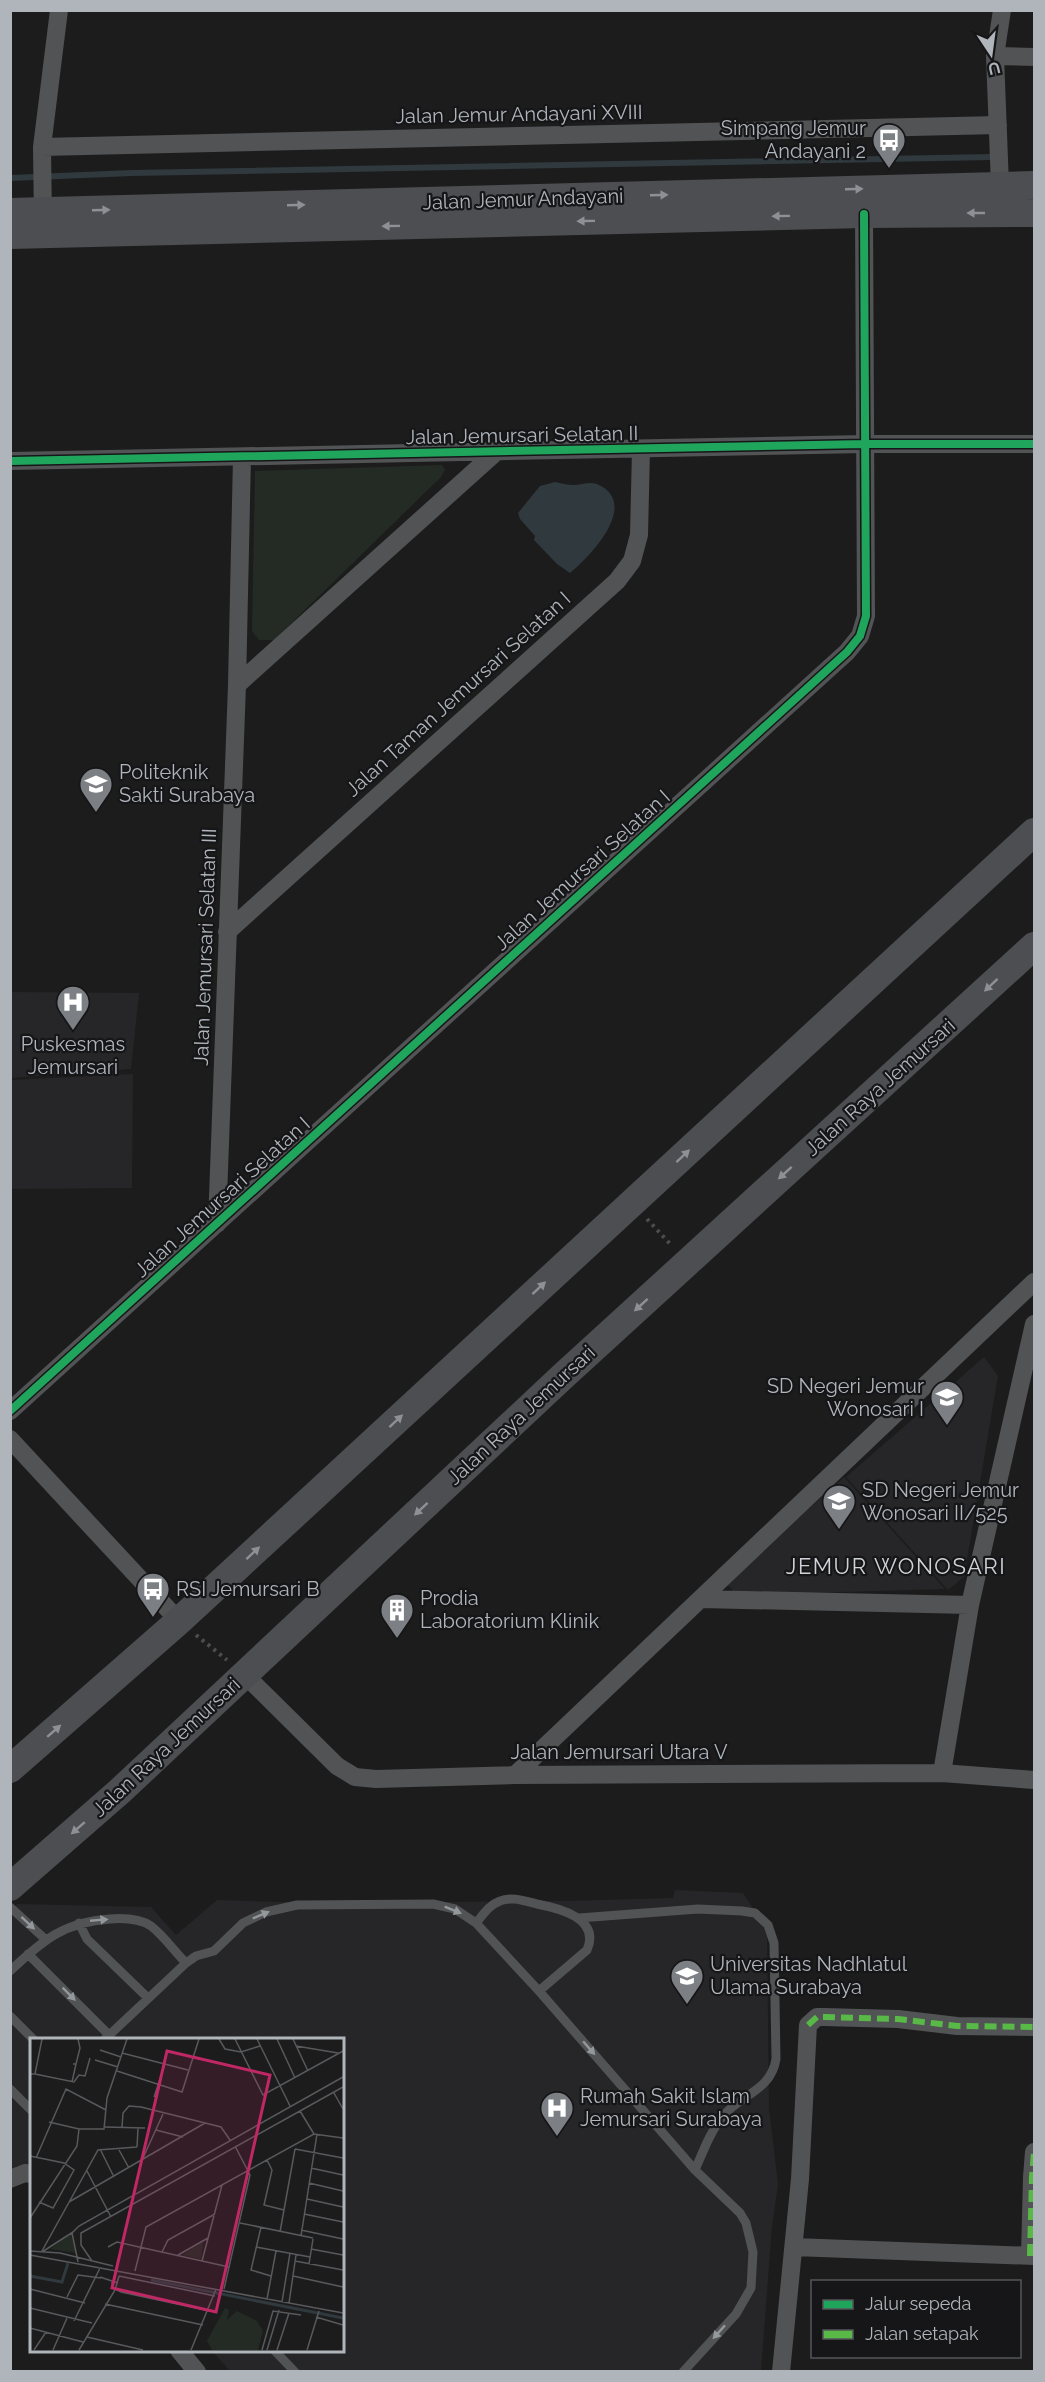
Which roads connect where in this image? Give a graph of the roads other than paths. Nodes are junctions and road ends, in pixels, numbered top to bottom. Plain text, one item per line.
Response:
1 (59, 10) edge
2 (1002, 10) edge
3 (995, 56) junction
4 (1035, 57) edge
5 (998, 125) junction
6 (45, 147) junction
7 (1000, 185) junction
8 (1035, 185) edge
9 (45, 199) junction
10 (10, 212) edge
11 (1035, 213) edge
12 (864, 214) junction
13 (10, 235) edge
14 (865, 444) junction
15 (1035, 444) edge
16 (641, 450) junction
17 (496, 452) junction
18 (242, 456) junction
19 (10, 460) edge
20 (237, 685) junction
21 (1035, 832) edge
22 (227, 932) junction
23 (1035, 946) edge
24 (217, 1224) junction
25 (1031, 1293) edge
26 (1035, 1324) edge
27 (10, 1411) edge
28 (10, 1439) edge
29 (701, 1599) junction
30 (970, 1605) junction
31 (186, 1627) junction
32 (238, 1669) junction
33 (10, 1770) edge
34 (942, 1773) junction
35 (515, 1775) junction
36 (1035, 1780) edge
37 (10, 1887) edge
38 (10, 1906) edge
39 (579, 1918) junction
40 (79, 1923) junction
41 (476, 1923) junction
42 (45, 1939) junction
43 (28, 1954) junction
44 (186, 1963) junction
45 (10, 1971) edge
46 (539, 1991) junction
47 (148, 1998) junction
48 (10, 2016) edge
49 (1035, 2027) edge
50 (107, 2037) edge
51 (32, 2038) edge
52 (10, 2089) edge
53 (30, 2109) edge
54 (1035, 2151) edge
55 (695, 2170) junction
56 (30, 2174) edge
57 (10, 2178) edge
58 (796, 2247) junction
59 (1033, 2256) edge
60 (181, 2352) edge
61 (276, 2352) edge
62 (197, 2372) edge
63 (295, 2372) edge
64 (683, 2372) edge
65 (782, 2372) edge

1 - 6 street
2 - 3 street
3 - 4 street
3 - 5 street
5 - 6 street, Jalan Jemur Andayani XVIII
5 - 7 street
6 - 9 street
7 - 8 main road, Jalan Jemur Andayani
9 -> 7 main road, Jalan Jemur Andayani
9 - 10 main road, Jalan Jemur Andayani
12 -> 9 main road, Jalan Jemur Andayani
9 - 13 main road, Jalan Jemur Andayani
11 -> 12 main road, Jalan Jemur Andayani
12 - 14 street, Jalan Jemursari Selatan I
14 - 15 street, Jalan Jemursari Selatan II
14 - 16 street, Jalan Jemursari Selatan II
14 - 24 street, Jalan Jemursari Selatan I
16 - 17 street, Jalan Jemursari Selatan II
16 - 22 street, Jalan Taman Jemursari Selatan I
17 - 18 street, Jalan Jemursari Selatan II
17 - 20 street
18 - 19 street, Jalan Jemursari Selatan II
18 - 20 street, Jalan Jemursari Selatan III
20 - 22 street, Jalan Jemursari Selatan III
31 -> 21 main road
22 - 24 street, Jalan Jemursari Selatan III
23 -> 32 main road, Jalan Raya Jemursari
24 - 27 street, Jalan Jemursari Selatan I
25 - 29 street
26 - 30 street
28 - 31 street
29 - 30 street
29 - 35 street
30 - 34 street
33 -> 31 main road
32 - 35 street, Jalan Jemursari Utara V
32 -> 37 main road, Jalan Raya Jemursari
34 - 35 street, Jalan Jemursari Utara V
34 - 36 street, Jalan Jemursari Utara V
38 -> 42 lane
39 - 41 lane
39 - 46 lane
39 - 55 lane
40 - 42 lane
40 -> 44 lane
40 - 47 lane
44 -> 41 lane
41 - 46 lane
42 - 43 lane
43 - 45 lane
43 -> 50 lane
44 - 47 lane
46 -> 55 lane
47 - 50 lane
48 - 51 lane
49 - 58 street
52 - 53 lane
54 - 59 street
55 -> 64 lane
56 - 57 street
58 - 59 street
58 - 65 street
60 - 62 street
61 - 63 lane

